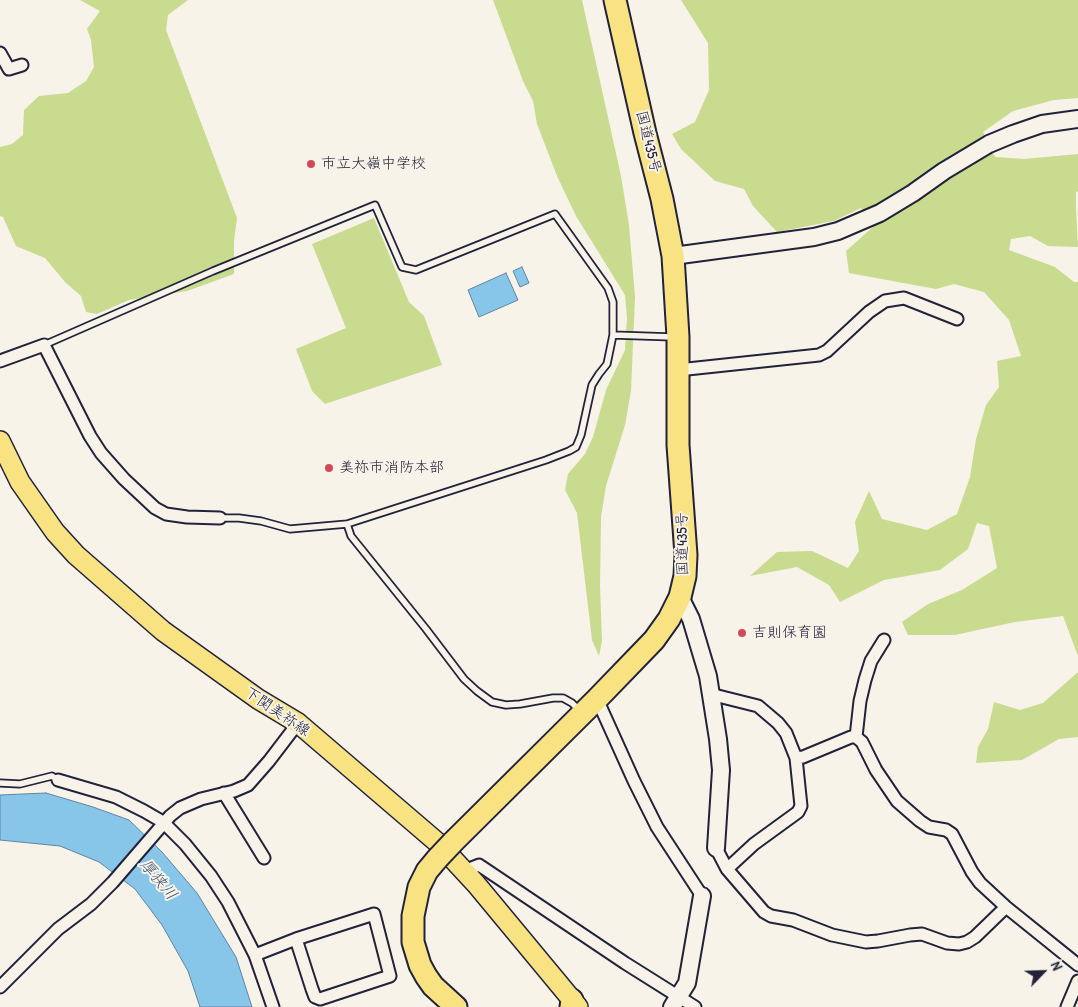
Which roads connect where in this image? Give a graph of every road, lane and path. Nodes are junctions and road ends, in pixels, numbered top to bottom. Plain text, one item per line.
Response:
1 (615, 0) edge
2 (0, 53) edge
3 (22, 65) dead end
4 (1078, 119) edge
5 (673, 256) junction
6 (957, 319) dead end
7 (613, 335) junction
8 (678, 337) junction
9 (44, 345) junction
10 (0, 361) edge
11 (678, 370) junction
12 (0, 441) edge
13 (220, 518) joint
14 (348, 524) junction
15 (680, 597) junction
16 (884, 640) dead end
17 (711, 697) junction
18 (590, 706) junction
19 (298, 723) junction
20 (856, 737) junction
21 (796, 758) junction
22 (58, 780) joint
23 (0, 783) edge
24 (224, 793) junction
25 (160, 826) junction
26 (716, 848) joint
27 (264, 858) dead end
28 (726, 869) junction
29 (464, 871) junction
30 (702, 896) joint
31 (1006, 907) junction
32 (296, 939) junction
33 (255, 955) junction
34 (1078, 965) edge
35 (1078, 981) edge
36 (0, 987) edge
37 (675, 1002) edge
38 (574, 1005) edge
39 (273, 1007) edge
40 (456, 1007) edge
41 (696, 1007) edge
42 (1067, 1007) edge

1 - 5 highway, 国道435号
2 - 3 street
4 - 5 street
5 - 8 highway, 国道435号
6 - 11 street
7 - 8 lane
7 - 9 lane
7 - 14 lane
8 - 11 highway, 国道435号
9 - 10 street
9 - 13 street
11 - 15 highway, 国道435号
12 - 19 main road, 下関美祢線
13 - 14 lane
14 - 18 lane
15 - 17 street
15 - 18 highway, 国道435号
16 - 20 street
17 - 21 street
17 - 26 street
18 - 30 street
18 - 40 highway, 国道435号, bridge
19 - 24 street
19 - 29 main road, 下関美祢線
20 - 21 street
20 - 31 street
21 - 28 street
22 - 23 lane
22 - 25 street
24 - 25 street
24 - 27 street
25 - 33 street
25 - 36 street
26 - 28 street
28 - 31 street
29 - 37 street
29 - 38 main road, 下関美祢線
30 - 37 street
31 - 34 street
32 - 32 street
32 - 33 street
33 - 39 street
35 - 42 street
37 - 41 street

